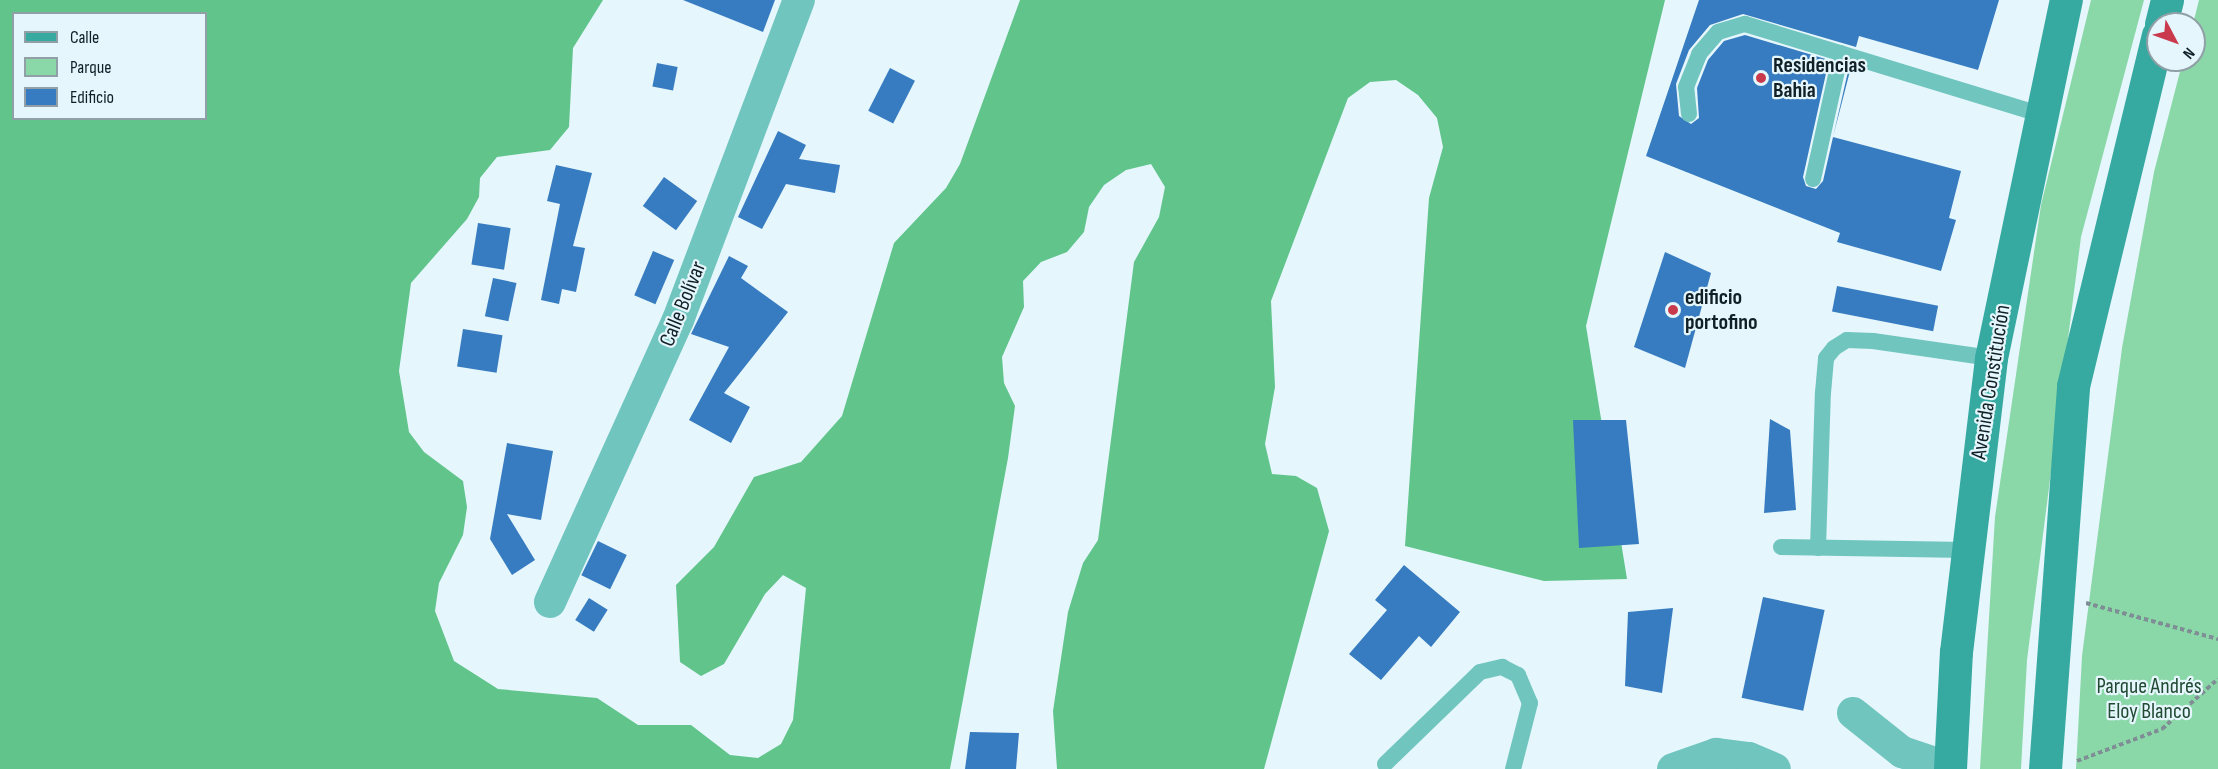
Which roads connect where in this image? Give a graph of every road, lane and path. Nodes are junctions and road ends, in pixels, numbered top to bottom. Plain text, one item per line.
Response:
1 (799, 0) edge
2 (2066, 0) edge
3 (1841, 53) junction
4 (2149, 72) edge
5 (1689, 114) dead end
6 (2040, 114) junction
7 (1813, 179) dead end
8 (1991, 358) junction
9 (1781, 547) dead end
10 (1818, 548) junction
11 (1967, 550) junction
12 (2079, 601) dead end
13 (550, 602) dead end
14 (2218, 639) edge
15 (2218, 679) edge
16 (1853, 713) dead end
17 (1385, 764) dead end
18 (2058, 765) edge
19 (1513, 769) edge
20 (1673, 769) edge
21 (1775, 769) edge
22 (1950, 769) edge

1 - 13 street, Calle Bolívar
2 - 6 main road, Avenida Constitución
3 - 5 lane
3 - 6 lane
3 - 7 lane
4 - 18 main road
6 - 8 main road, Avenida Constitución
8 - 10 lane
8 - 11 main road, Avenida Constitución
9 - 10 lane
10 - 11 lane
11 - 22 main road, Avenida Constitución
12 - 14 path
15 - 18 path
16 - 22 street
17 - 19 lane
20 - 21 street

